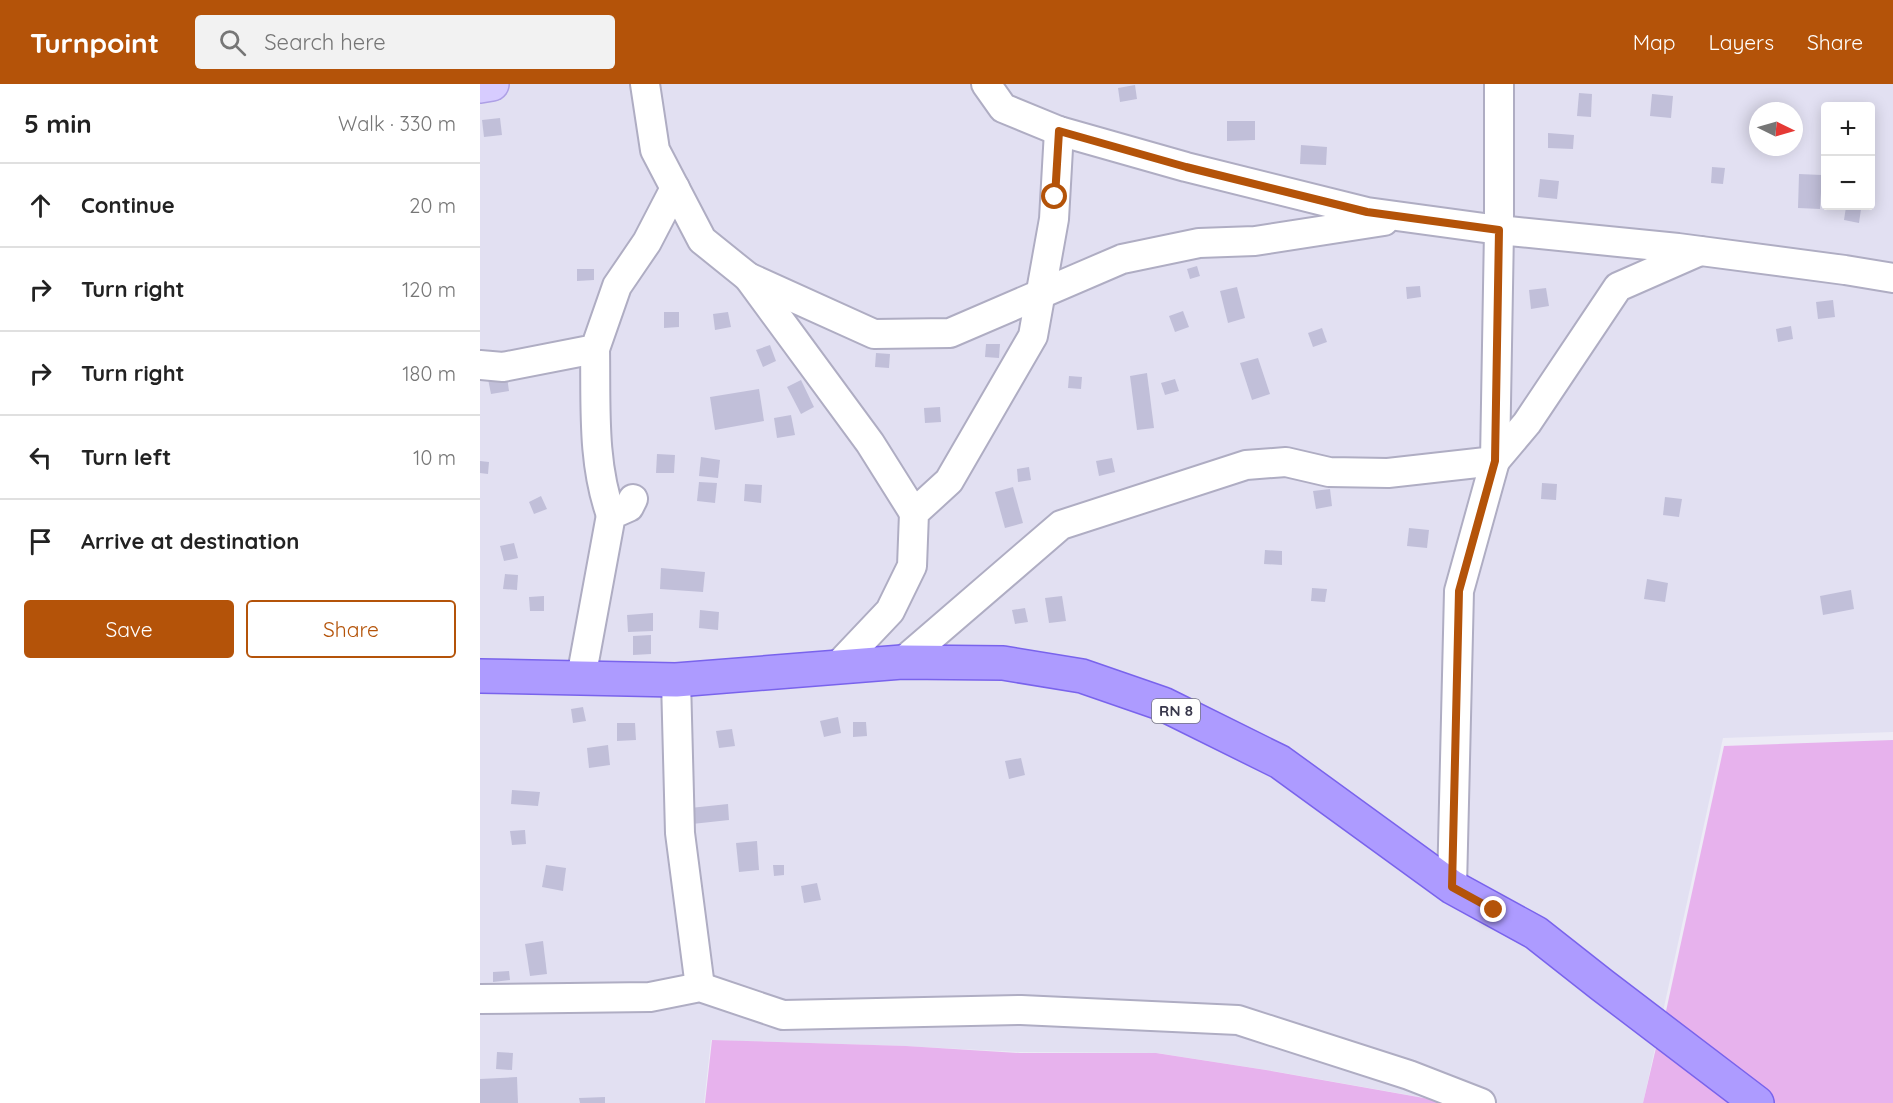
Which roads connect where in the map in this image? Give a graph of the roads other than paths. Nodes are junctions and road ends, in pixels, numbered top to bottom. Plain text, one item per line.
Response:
1 (492, 84) edge
2 (645, 84) edge
3 (986, 84) edge
4 (1499, 84) edge
5 (480, 86) edge
6 (1059, 131) junction
7 (675, 188) junction
8 (1407, 218) junction
9 (1499, 230) junction
10 (1700, 251) junction
11 (748, 277) junction
12 (1893, 278) edge
13 (1040, 294) junction
14 (596, 349) junction
15 (480, 365) edge
16 (1495, 461) junction
17 (914, 513) junction
18 (902, 662) junction
19 (836, 668) junction
20 (480, 676) edge
21 (581, 678) junction
22 (676, 680) junction
23 (1452, 887) junction
24 (700, 987) junction
25 (480, 999) edge
26 (1482, 1103) edge
27 (1758, 1103) edge

1 - 5 street
2 - 7 street
3 - 6 street
4 - 9 street
6 - 8 street
6 - 13 street
7 - 11 street
7 - 14 street
8 - 9 street
8 - 13 street
9 - 10 street
9 - 16 street
10 - 12 street
10 - 16 street
11 - 13 street
11 - 17 street
13 - 17 street
14 - 15 street
14 - 21 street
16 - 18 street
16 - 23 street
17 - 19 street
18 - 19 main road, RN 8
18 - 23 main road, RN 8
19 - 22 main road, RN 8
20 - 21 main road, RN 8
21 - 22 main road, RN 8
22 - 24 street
23 - 27 main road, RN 8
24 - 25 street
24 - 26 street

